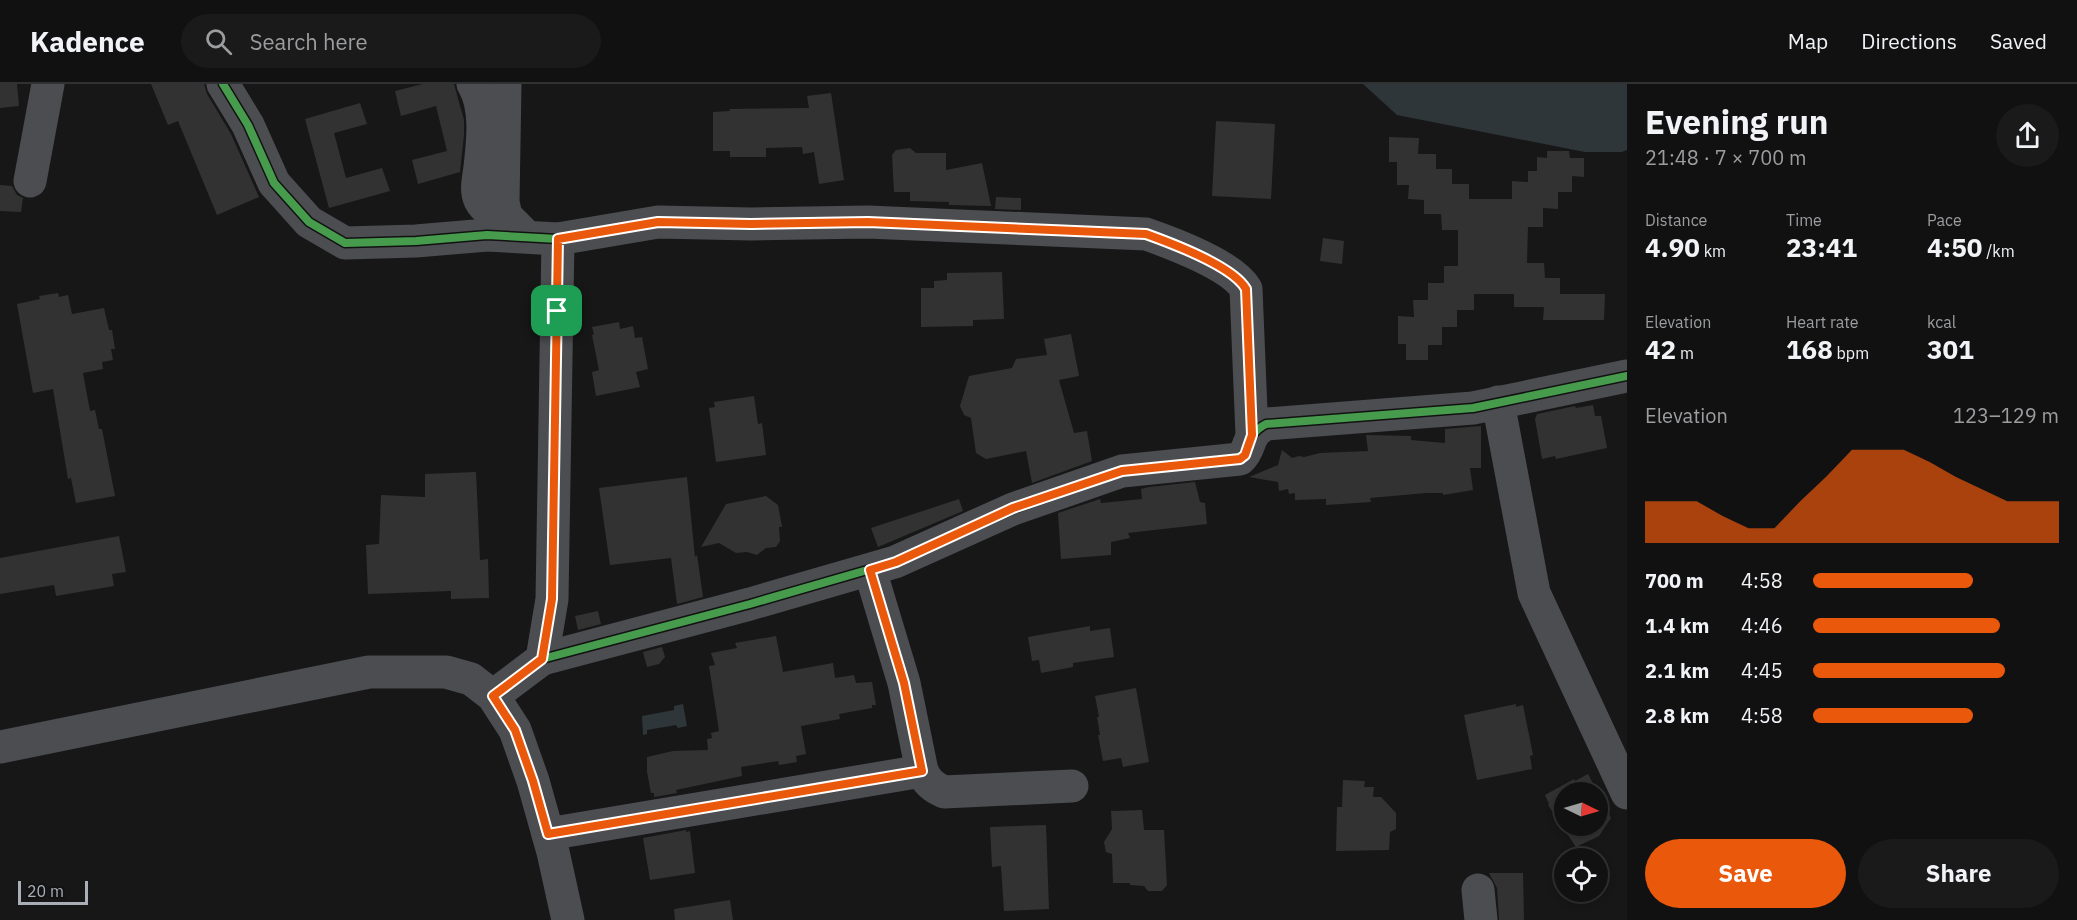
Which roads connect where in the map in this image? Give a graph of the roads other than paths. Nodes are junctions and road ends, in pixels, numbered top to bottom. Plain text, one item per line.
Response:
1 (48, 84) edge
2 (223, 84) edge
3 (473, 84) edge
4 (504, 84) edge
5 (30, 181) dead end
6 (516, 226) junction
7 (558, 239) junction
8 (1627, 376) edge
9 (1498, 402) junction
10 (1252, 435) junction
11 (870, 570) junction
12 (542, 659) junction
13 (493, 696) junction
14 (0, 747) edge
15 (922, 771) junction
16 (1072, 786) dead end
17 (1627, 793) edge
18 (548, 834) junction
19 (568, 920) edge

1 - 5 street
2 - 6 street
3 - 6 street
4 - 6 street
6 - 7 street
7 - 10 street
7 - 12 street
8 - 9 street
9 - 10 street
9 - 17 street
10 - 11 street
11 - 12 street
11 - 15 street
12 - 13 street
13 - 14 street
13 - 18 street
15 - 16 street
15 - 18 street
18 - 19 street

